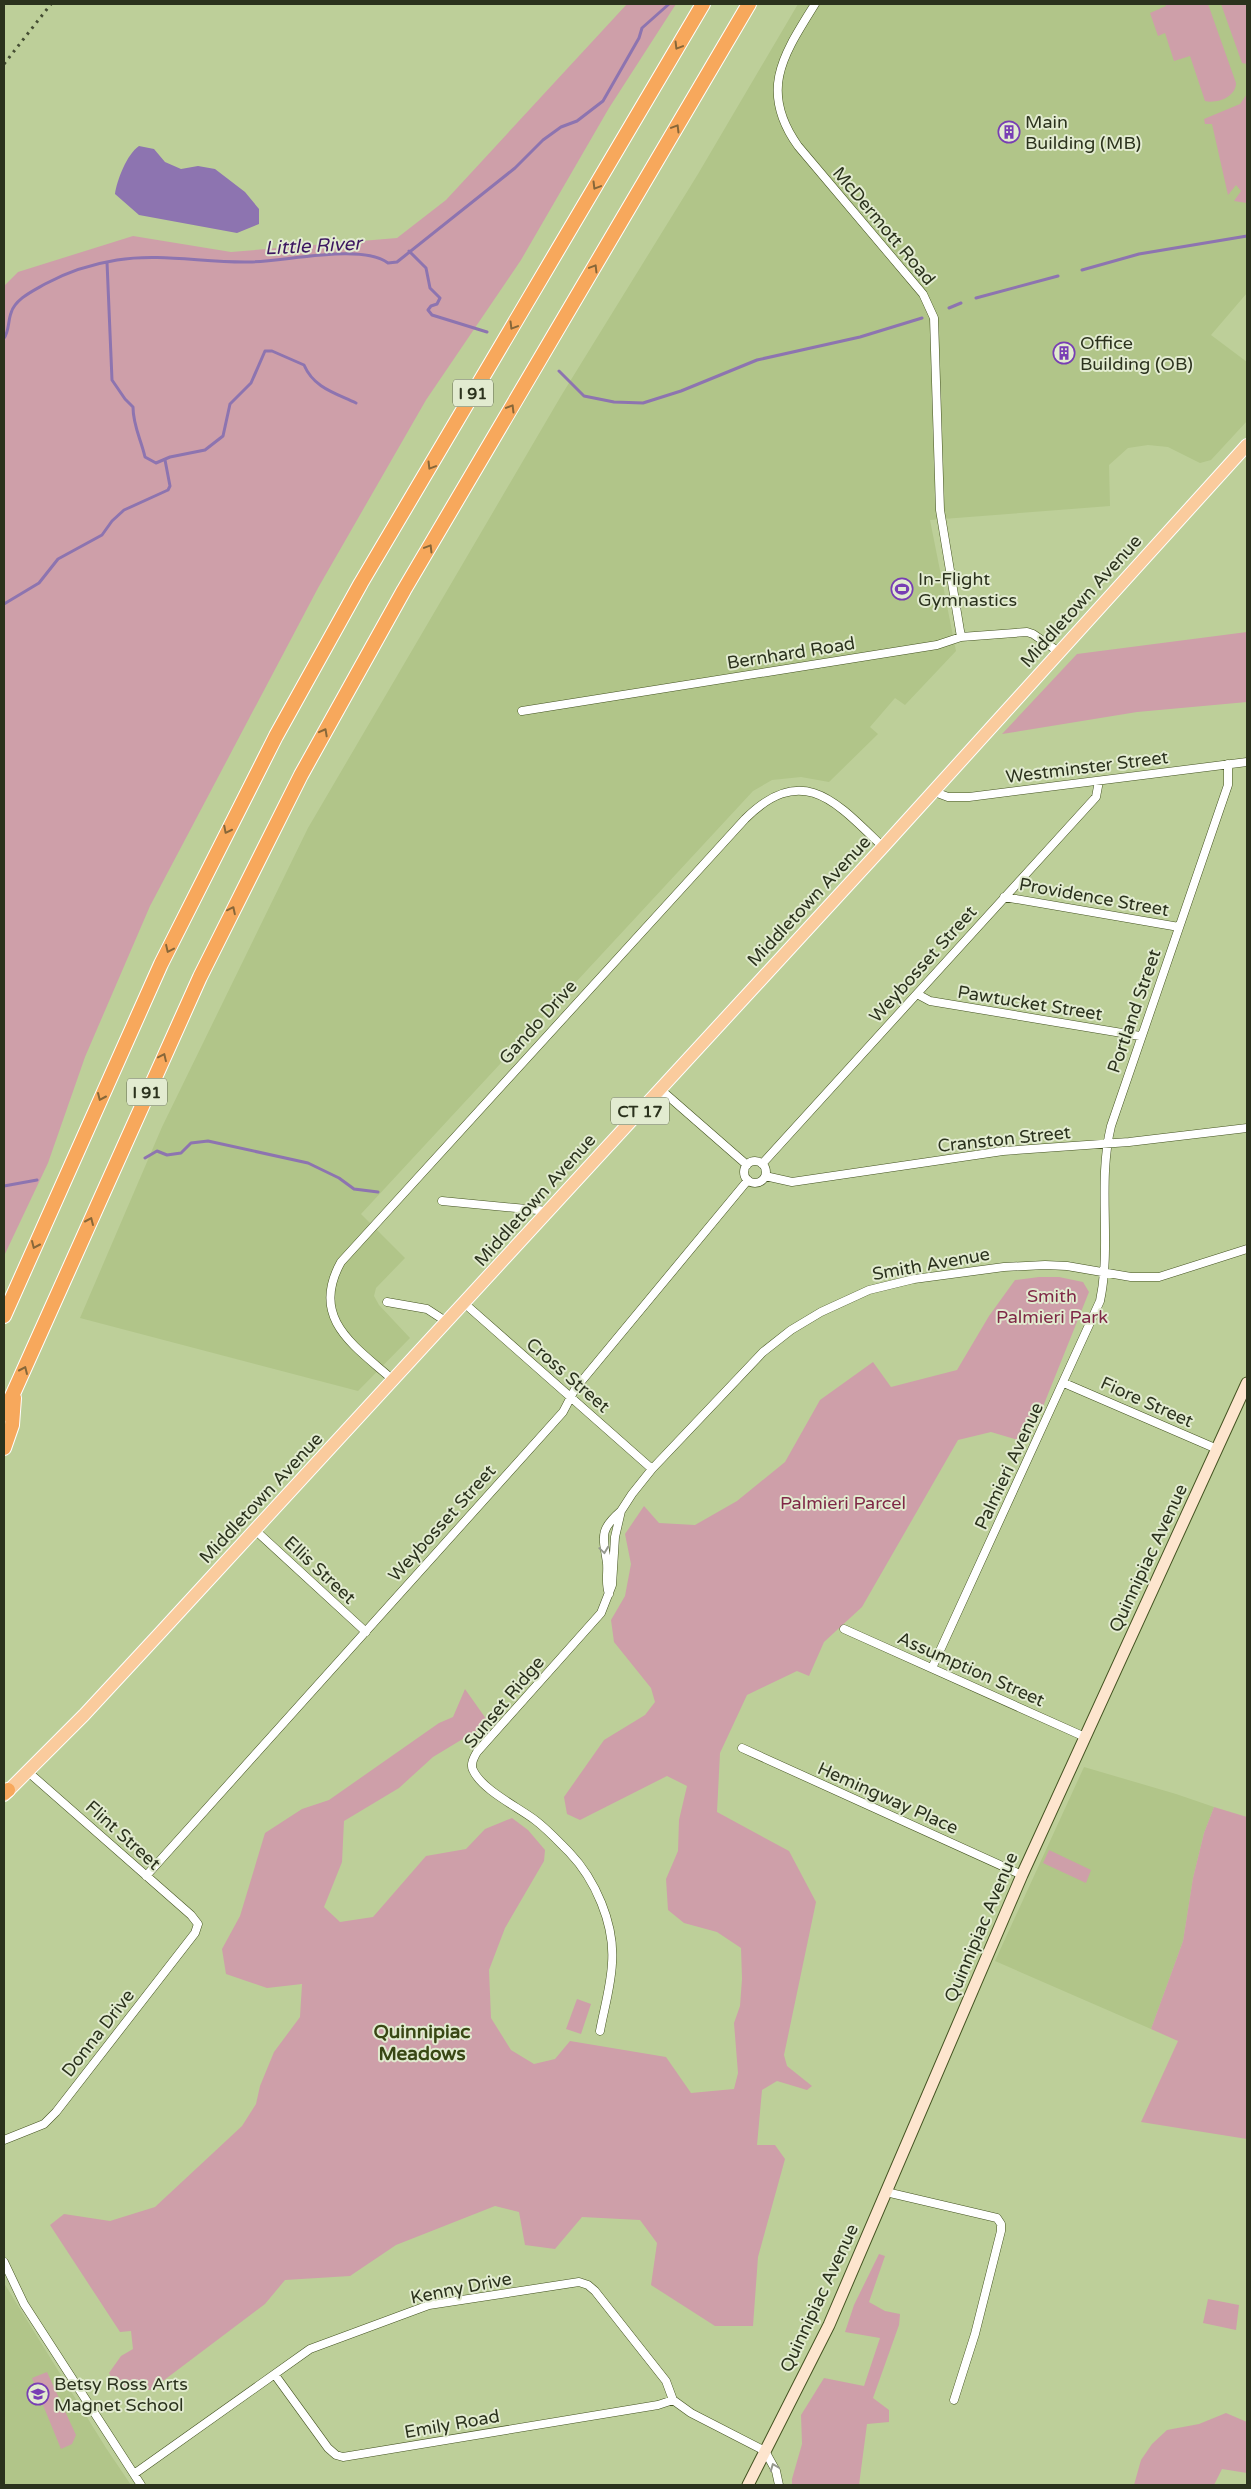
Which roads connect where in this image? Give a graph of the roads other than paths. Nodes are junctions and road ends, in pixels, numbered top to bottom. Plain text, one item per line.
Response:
1 (703, 4) edge
2 (750, 4) edge
3 (815, 4) edge
4 (1247, 445) edge
5 (961, 637) junction
6 (1058, 652) junction
7 (522, 711) dead end
8 (1247, 762) edge
9 (1228, 764) junction
10 (1099, 781) junction
11 (932, 791) junction
12 (883, 847) junction
13 (1004, 897) junction
14 (1179, 927) junction
15 (917, 994) junction
16 (1140, 1036) junction
17 (660, 1089) junction
18 (1247, 1128) edge
19 (1107, 1144) junction
20 (762, 1164) junction
21 (747, 1165) junction
22 (765, 1176) junction
23 (748, 1180) junction
24 (442, 1201) dead end
25 (548, 1211) junction
26 (1247, 1249) edge
27 (1104, 1273) junction
28 (387, 1302) dead end
29 (464, 1303) junction
30 (4, 1316) edge
31 (447, 1322) junction
32 (393, 1380) junction
33 (1064, 1383) junction
34 (1247, 1383) edge
35 (14, 1390) junction
36 (570, 1397) junction
37 (4, 1414) edge
38 (4, 1448) edge
39 (1218, 1449) junction
40 (652, 1469) junction
41 (621, 1511) junction
42 (255, 1530) junction
43 (609, 1594) junction
44 (844, 1628) dead end
45 (366, 1632) junction
46 (932, 1668) junction
47 (1085, 1737) junction
48 (742, 1748) dead end
49 (27, 1771) junction
50 (5, 1793) edge
51 (1022, 1875) junction
52 (146, 1876) junction
53 (198, 1924) joint
54 (600, 2031) dead end
55 (4, 2140) edge
56 (886, 2192) junction
57 (4, 2262) edge
58 (275, 2375) junction
59 (673, 2400) junction
60 (954, 2400) dead end
61 (765, 2451) junction
62 (134, 2474) junction
63 (141, 2485) edge
64 (748, 2485) edge
65 (778, 2485) edge

1 -> 30 highway, I 91
35 -> 2 highway, I 91
3 - 5 street, McDermott Road
4 - 6 main road, Middletown Avenue / CT 17
5 - 6 street, Bernhard Road
5 - 7 street, Bernhard Road
6 - 11 main road, Middletown Avenue / CT 17
8 - 9 street, Westminster Street
9 - 10 street, Westminster Street
9 - 14 street, Portland Street
10 - 11 street, Westminster Street
10 - 13 street, Weybosset Street
11 - 12 main road, Middletown Avenue / CT 17
12 - 17 main road, Middletown Avenue / CT 17
12 - 32 street, Gando Drive
13 - 14 street, Providence Street
13 - 15 street, Weybosset Street
14 - 16 street, Portland Street
15 - 16 street, Pawtucket Street
15 - 20 street, Weybosset Street
16 - 19 street, Portland Street
17 - 21 street
17 - 25 main road, Middletown Avenue / CT 17
18 - 19 street, Cranston Street
19 - 22 street, Cranston Street
19 - 27 street, Portland Street
20 - 21 street
20 - 22 street
21 - 23 street
22 - 23 street
23 - 36 street, Weybosset Street
24 - 25 street
25 - 29 main road, Middletown Avenue / CT 17
26 - 27 street, Smith Avenue
27 - 33 street, Palmieri Avenue
27 - 40 street, Smith Avenue
28 - 31 street
29 - 31 main road, Middletown Avenue / CT 17
29 - 36 street, Cross Street
31 - 32 main road, Middletown Avenue / CT 17
32 - 42 main road, Middletown Avenue / CT 17
33 - 39 street, Fiore Street
33 - 46 street, Palmieri Avenue
34 - 39 main road, Quinnipiac Avenue
35 - 37 highway, I 91
35 - 38 highway
36 - 40 street, Cross Street
36 - 45 street, Weybosset Street
39 - 47 main road, Quinnipiac Avenue
40 - 41 street, Sunset Ridge
41 - 43 street, Sunset Ridge
41 -> 43 street, Sunset Ridge
42 - 45 street, Ellis Street
42 - 49 main road, Middletown Avenue / CT 17
43 - 54 street, Sunset Ridge
44 - 46 street, Assumption Street
45 - 52 street, Weybosset Street
46 - 47 street, Assumption Street
47 - 51 main road, Quinnipiac Avenue
48 - 51 street, Hemingway Place
49 - 50 main road, Middletown Avenue / CT 17
49 - 52 street, Flint Street
51 - 56 main road, Quinnipiac Avenue
52 - 53 street, Flint Street
53 - 55 street, Donna Drive
56 - 60 street
56 - 61 main road, Quinnipiac Avenue
57 - 62 street
58 - 59 street, Emily Road
58 - 59 street, Kenny Drive
58 - 62 street, Kenny Drive
59 - 61 street
61 - 64 main road, Quinnipiac Avenue
65 -> 61 street
62 - 63 street

